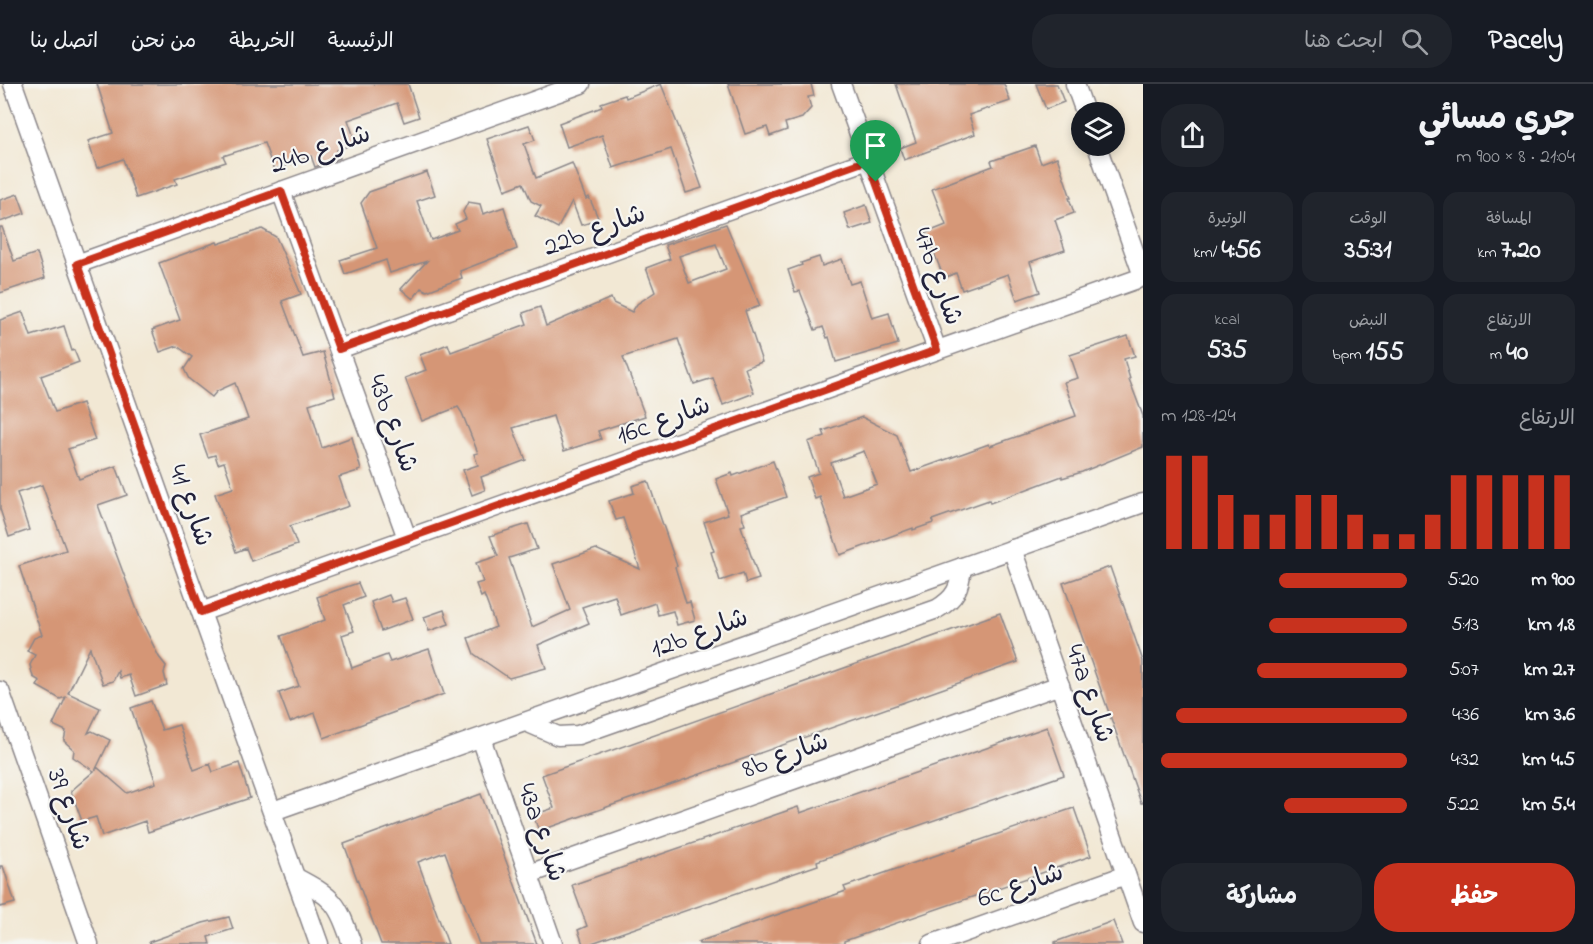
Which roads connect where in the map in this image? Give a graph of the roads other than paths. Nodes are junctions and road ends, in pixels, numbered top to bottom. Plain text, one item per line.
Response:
1 (13, 84) edge
2 (581, 84) edge
3 (841, 84) edge
4 (1075, 84) edge
5 (1081, 102) edge
6 (1101, 156) edge
7 (868, 160) junction
8 (281, 191) junction
9 (77, 264) junction
10 (1143, 276) edge
11 (339, 349) junction
12 (937, 350) junction
13 (1143, 503) edge
14 (407, 538) junction
15 (1012, 549) junction
16 (962, 567) junction
17 (201, 612) junction
18 (1059, 685) junction
19 (0, 691) edge
20 (526, 722) junction
21 (481, 738) junction
22 (273, 811) junction
23 (529, 874) junction
24 (1126, 875) junction
25 (295, 877) junction
26 (1143, 923) edge
27 (89, 944) edge
28 (320, 944) edge
29 (352, 944) edge
30 (553, 944) edge
31 (932, 944) edge

1 - 9 street, شارع 41
2 - 8 street, 24b شارع
3 - 7 street, 47b شارع
4 - 5 street
6 - 10 street
7 - 11 street, 22b شارع
7 - 12 street, 47b شارع
8 - 9 street, 24b شارع
8 - 11 street, 43b شارع
9 - 17 street, شارع 41
10 - 12 street, 16c شارع
11 - 14 street, 43b شارع
12 - 14 street, 16c شارع
13 - 15 street, 12b شارع
14 - 17 street, 16c شارع
15 - 16 street, 12b شارع
15 - 18 street, 47a شارع
16 - 20 street, 12b شارع
16 - 20 street
17 - 22 street, شارع 41
18 - 23 street, 8b شارع
18 - 24 street, 47a شارع
19 - 27 street, شارع 39
20 - 21 street, 12b شارع
21 - 22 street, 12b شارع
21 - 23 street, 43a شارع
22 - 25 street, شارع 41
23 - 30 street, 43a شارع
24 - 26 street, 47a شارع
24 - 31 street, 6c شارع
25 - 28 street, شارع 41
25 - 29 street

